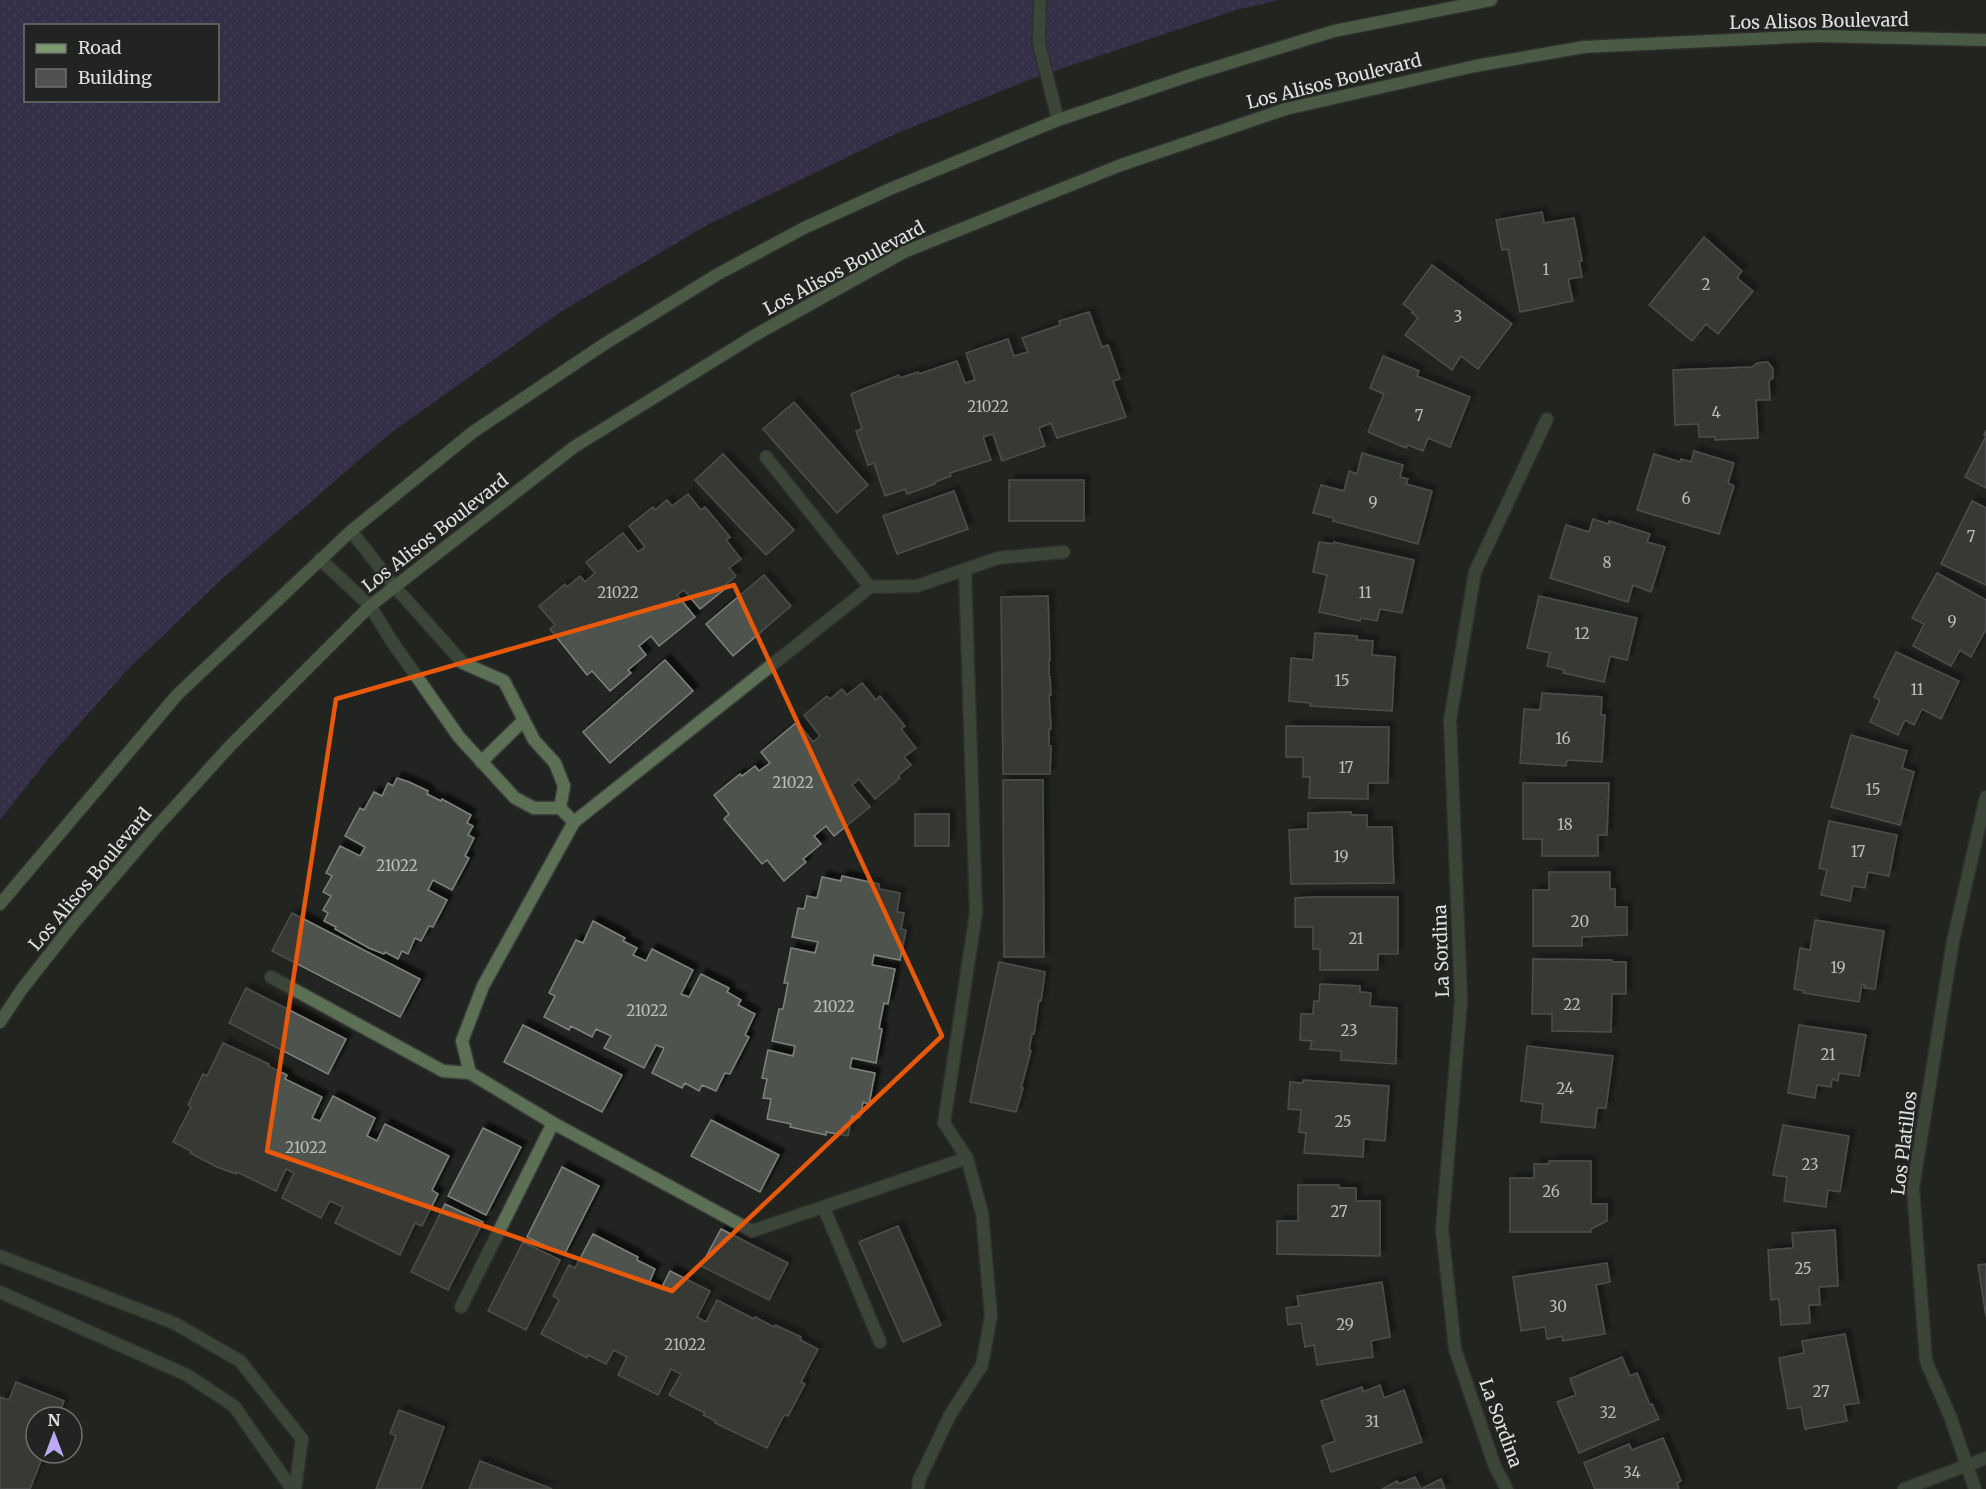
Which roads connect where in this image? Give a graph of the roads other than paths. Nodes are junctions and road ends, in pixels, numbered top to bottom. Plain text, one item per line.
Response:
1 (1040, 0) edge
2 (1491, 0) edge
3 (1986, 40) edge
4 (1058, 120) junction
5 (1547, 419) dead end
6 (766, 457) dead end
7 (351, 531) junction
8 (1064, 552) dead end
9 (320, 559) junction
10 (965, 570) junction
11 (395, 587) junction
12 (870, 587) junction
13 (370, 606) junction
14 (524, 720) junction
15 (482, 762) junction
16 (1986, 797) edge
17 (560, 808) junction
18 (574, 822) junction
19 (0, 904) edge
20 (271, 977) dead end
21 (0, 1022) edge
22 (470, 1073) junction
23 (553, 1123) junction
24 (967, 1158) junction
25 (824, 1208) junction
26 (0, 1256) edge
27 (0, 1292) edge
28 (461, 1307) dead end
29 (880, 1342) dead end
30 (1986, 1458) edge
31 (1967, 1464) junction
32 (293, 1489) edge
33 (918, 1489) edge
34 (1507, 1489) edge
35 (1904, 1489) edge
36 (1975, 1489) edge

1 - 4 street
2 - 4 main road
3 - 11 main road, Los Alisos Boulevard
4 - 7 main road
5 - 34 street, La Sordina
6 - 12 street
7 - 9 main road
7 - 11 street
8 - 10 street
9 - 13 street
9 - 19 main road
10 - 12 street
10 - 24 street
11 - 13 main road, Los Alisos Boulevard
11 - 14 street
12 - 18 street
13 - 15 street
13 - 21 main road, Los Alisos Boulevard
14 - 15 street
14 - 17 street
15 - 17 street
16 - 31 street, Los Platillos
17 - 18 street
18 - 22 street
20 - 22 street
22 - 23 street
23 - 25 street
23 - 28 street
24 - 25 street
24 - 33 street
25 - 29 street
26 - 32 street
27 - 32 street
30 - 31 street
31 - 35 street
31 - 36 street, Los Platillos

